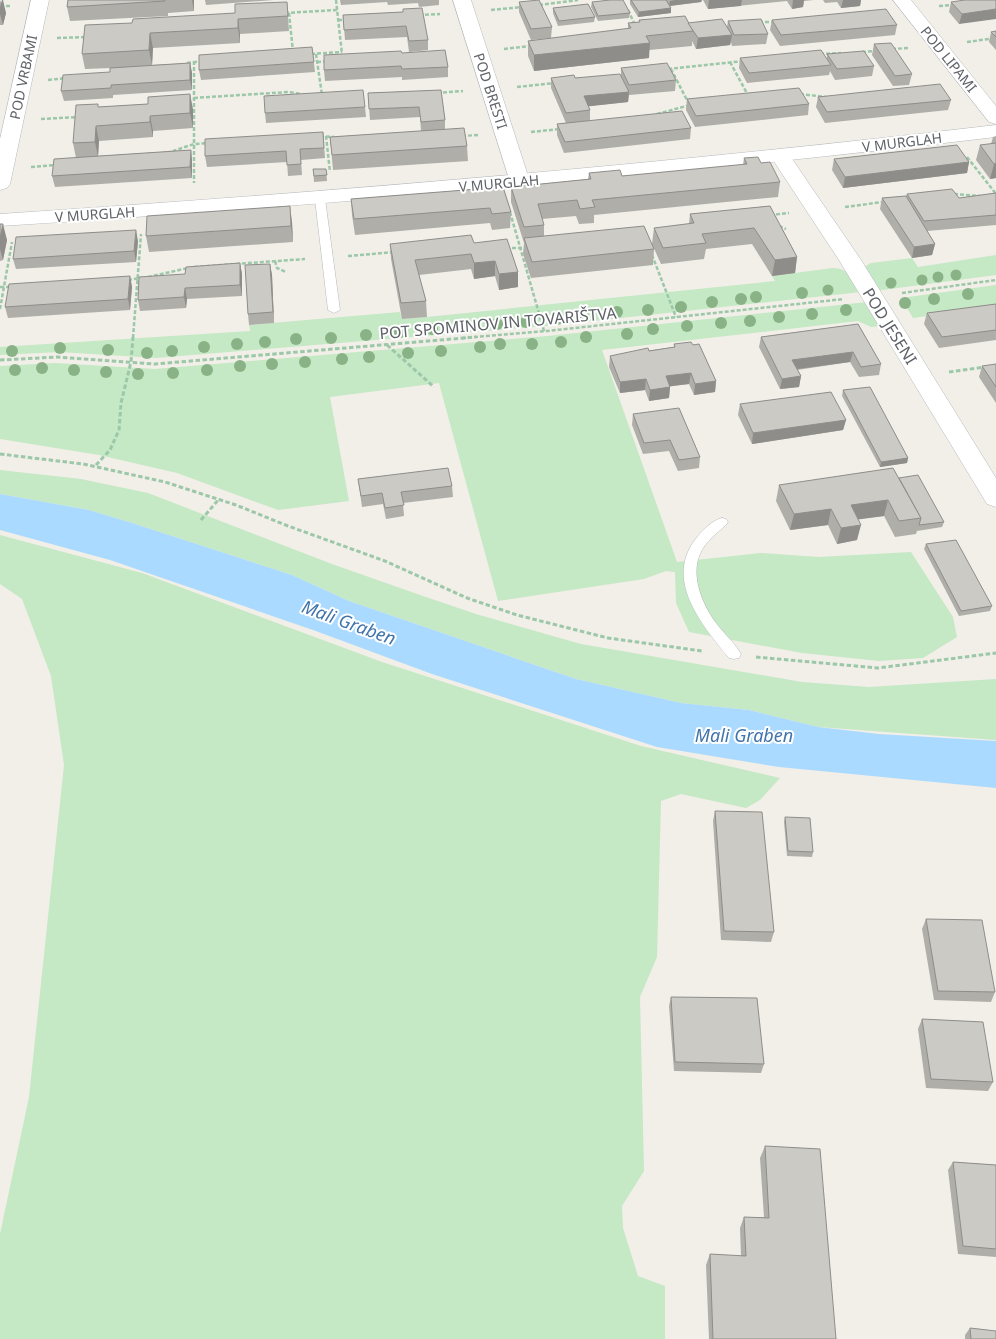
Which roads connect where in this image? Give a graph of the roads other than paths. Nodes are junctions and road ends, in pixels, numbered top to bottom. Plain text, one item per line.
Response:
1 (40, 0) edge
2 (906, 5) edge
3 (464, 6) edge
4 (996, 118) edge
5 (996, 131) edge
6 (782, 156) junction
7 (2, 176) edge
8 (520, 182) junction
9 (320, 198) junction
10 (8, 220) edge
11 (334, 310) dead end
12 (996, 498) edge
13 (722, 522) dead end
14 (734, 654) road end

1 - 7 street, POD VRBAMI
2 - 4 street, POD LIPAMI
3 - 8 street, POD BRESTI
5 - 6 street, V MURGLAH
6 - 8 street, V MURGLAH
6 - 12 street, POD JESENI
8 - 9 street, V MURGLAH
9 - 10 street, V MURGLAH
9 - 11 lane
13 - 14 lane

